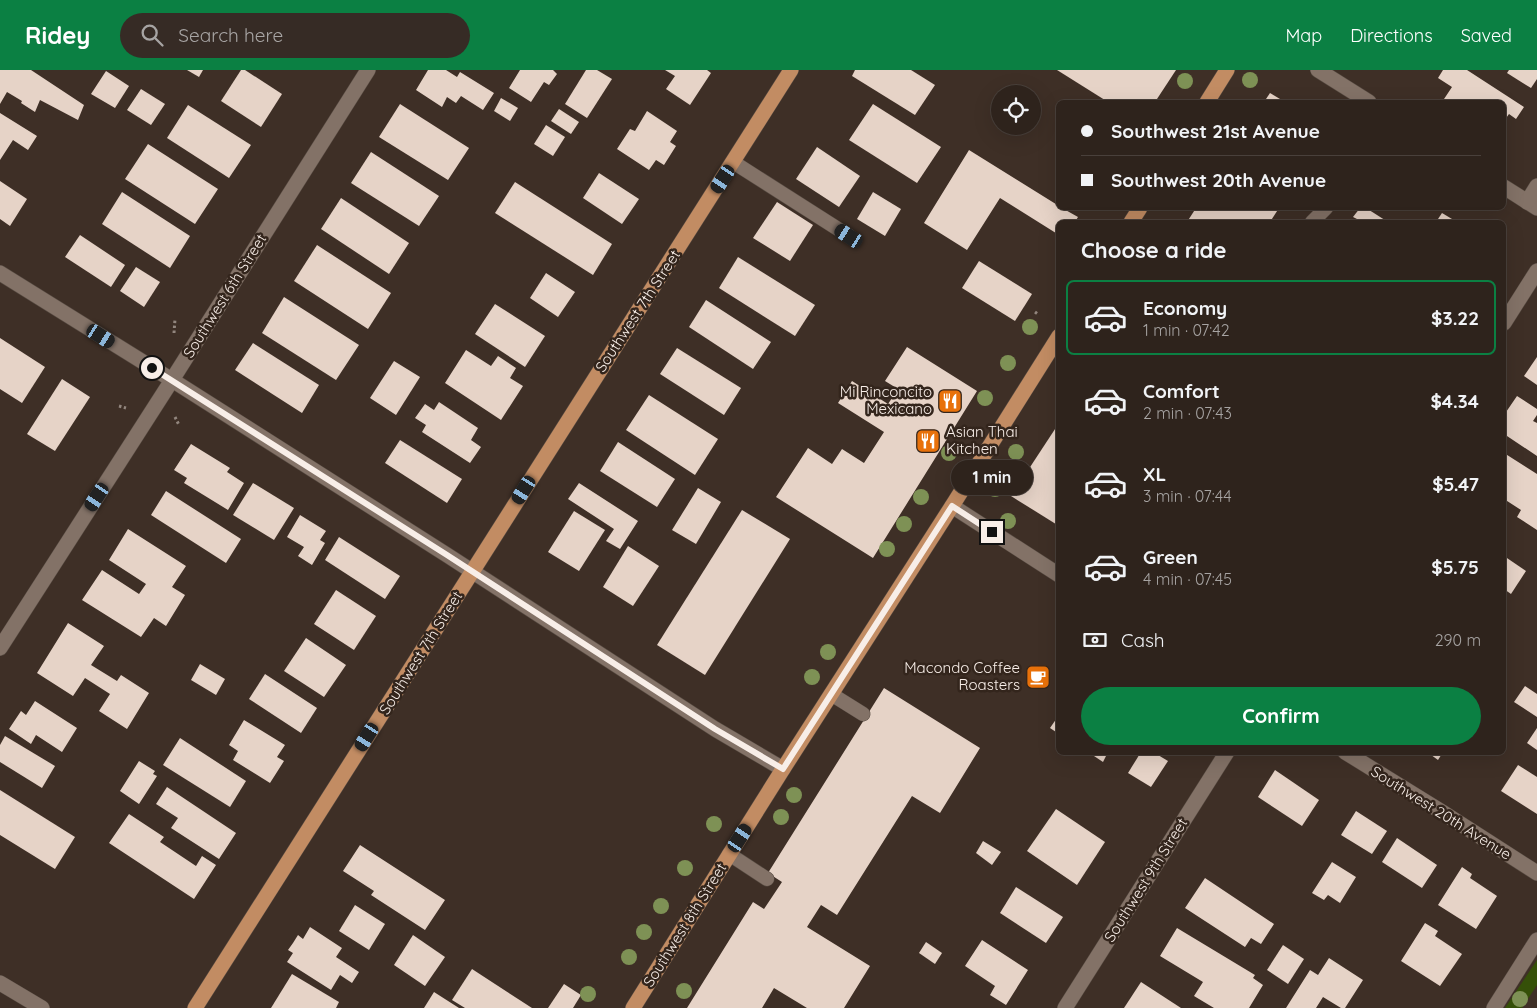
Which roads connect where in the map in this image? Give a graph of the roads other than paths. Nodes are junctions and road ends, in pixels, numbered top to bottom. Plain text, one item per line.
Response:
1 (368, 70) edge
2 (791, 70) edge
3 (1227, 70) edge
4 (1318, 70) edge
5 (1208, 100) edge
6 (1366, 100) edge
7 (733, 162) junction
8 (1537, 186) edge
9 (1506, 188) edge
10 (1532, 205) edge
11 (1324, 210) edge
12 (1314, 220) edge
13 (849, 236) dead end
14 (1537, 271) edge
15 (0, 273) edge
16 (1506, 320) edge
17 (1056, 341) edge
18 (172, 380) junction
19 (952, 506) junction
20 (472, 572) junction
21 (1056, 573) edge
22 (0, 648) edge
23 (831, 694) junction
24 (863, 714) dead end
25 (1225, 755) edge
26 (1350, 755) edge
27 (783, 769) junction
28 (729, 854) junction
29 (1537, 873) edge
30 (767, 879) dead end
31 (1537, 940) edge
32 (0, 983) edge
33 (42, 1008) edge
34 (195, 1008) edge
35 (633, 1008) edge
36 (1065, 1008) edge
37 (1494, 1008) edge

1 - 18 street, Southwest 6th Street
2 - 7 main road, Southwest 7th Street
3 - 5 main road
4 - 6 street
7 - 13 lane
7 - 20 main road, Southwest 7th Street
8 - 10 street
9 - 10 street
11 - 12 lane
14 - 16 street
15 - 18 street
17 - 19 main road, Southwest 8th Street
18 - 20 street
18 - 22 street, Southwest 6th Street
19 - 21 street
19 - 23 main road, Southwest 8th Street
20 - 27 street
20 - 34 main road, Southwest 7th Street
23 - 24 lane
23 - 27 main road, Southwest 8th Street
25 - 36 street, Southwest 9th Street
26 - 29 street, Southwest 20th Avenue
27 - 28 main road, Southwest 8th Street
28 - 30 lane
28 - 35 main road, Southwest 8th Street
31 - 37 street
32 - 33 street

